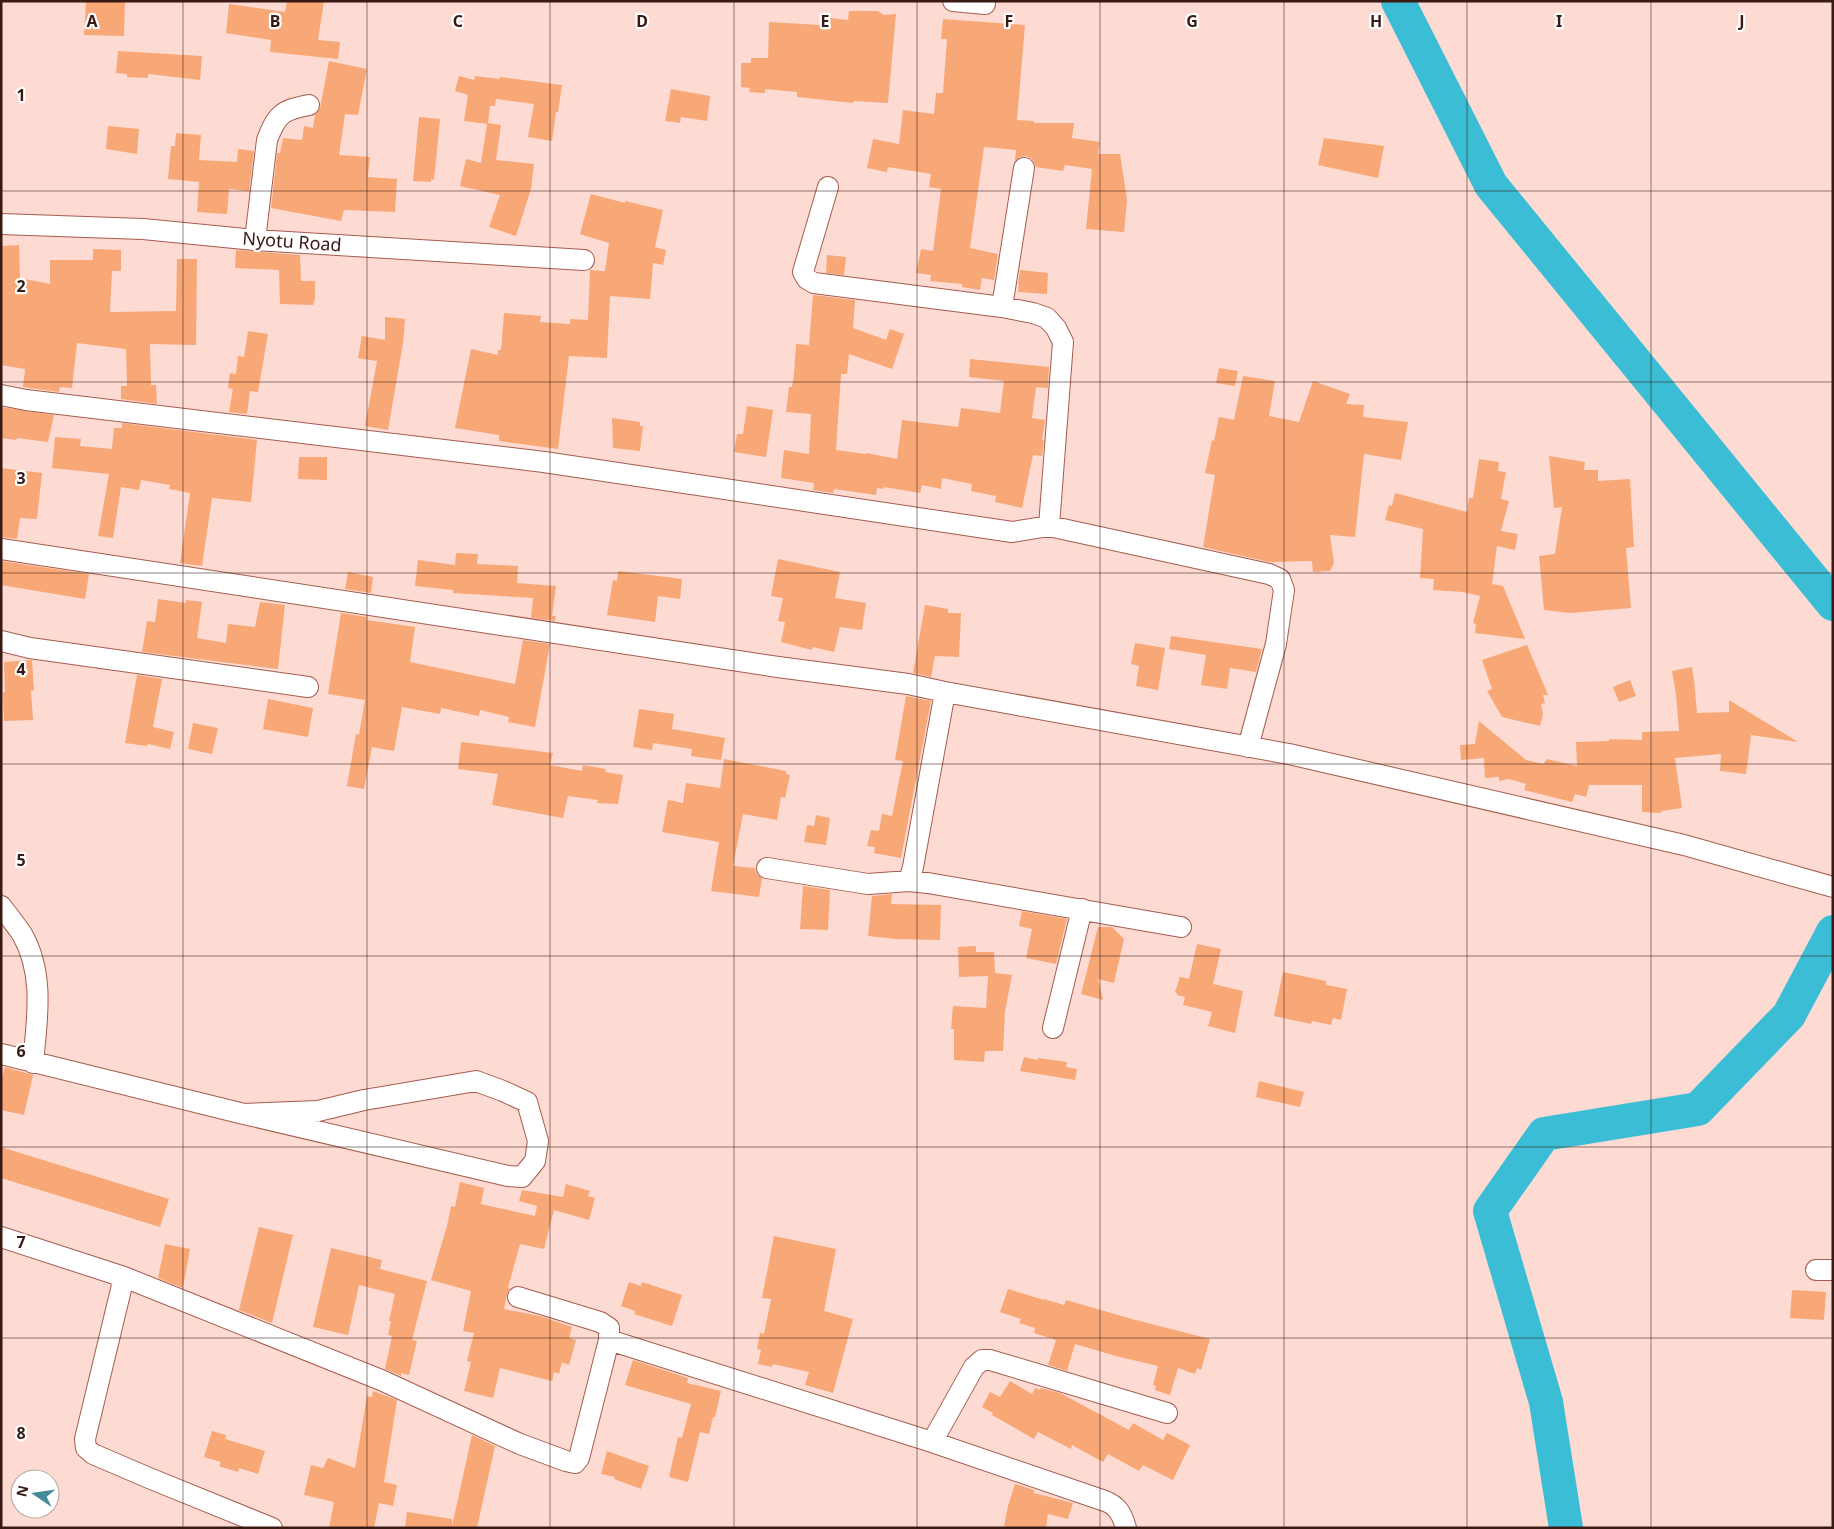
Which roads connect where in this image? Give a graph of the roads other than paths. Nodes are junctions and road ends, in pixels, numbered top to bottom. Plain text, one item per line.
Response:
1 (953, 1) edge
2 (986, 4) dead end
3 (309, 105) dead end
4 (1024, 168) dead end
5 (828, 186) dead end
6 (1, 224) edge
7 (255, 240) junction
8 (584, 260) dead end
9 (1002, 307) junction
10 (1, 395) edge
11 (1049, 526) junction
12 (1, 549) edge
13 (1, 641) edge
14 (308, 688) dead end
15 (945, 692) junction
16 (1248, 746) junction
17 (767, 868) dead end
18 (909, 881) junction
19 (1833, 887) edge
20 (1, 906) edge
21 (1082, 909) junction
22 (1181, 927) dead end
23 (1053, 1028) dead end
24 (1, 1054) edge
25 (33, 1063) junction
26 (244, 1114) junction
27 (1, 1237) edge
28 (124, 1277) junction
29 (518, 1298) dead end
30 (609, 1340) junction
31 (1167, 1413) dead end
32 (932, 1442) junction
33 (272, 1528) edge
34 (1126, 1528) edge

1 - 2 street
3 - 7 street
4 - 9 street
5 - 9 street
6 - 7 street, Nyotu Road
7 - 8 street, Nyotu Road
9 - 11 street
10 - 11 street
11 - 16 street
12 - 15 street
13 - 14 street
15 - 16 street
15 - 18 street
16 - 19 street
17 - 18 street
18 - 21 street
20 - 25 street
21 - 22 street
21 - 23 street
24 - 25 street
25 - 26 street
26 - 26 street
27 - 28 street
28 - 30 street
28 - 33 street
29 - 30 street
30 - 32 street
31 - 32 street
32 - 34 street

